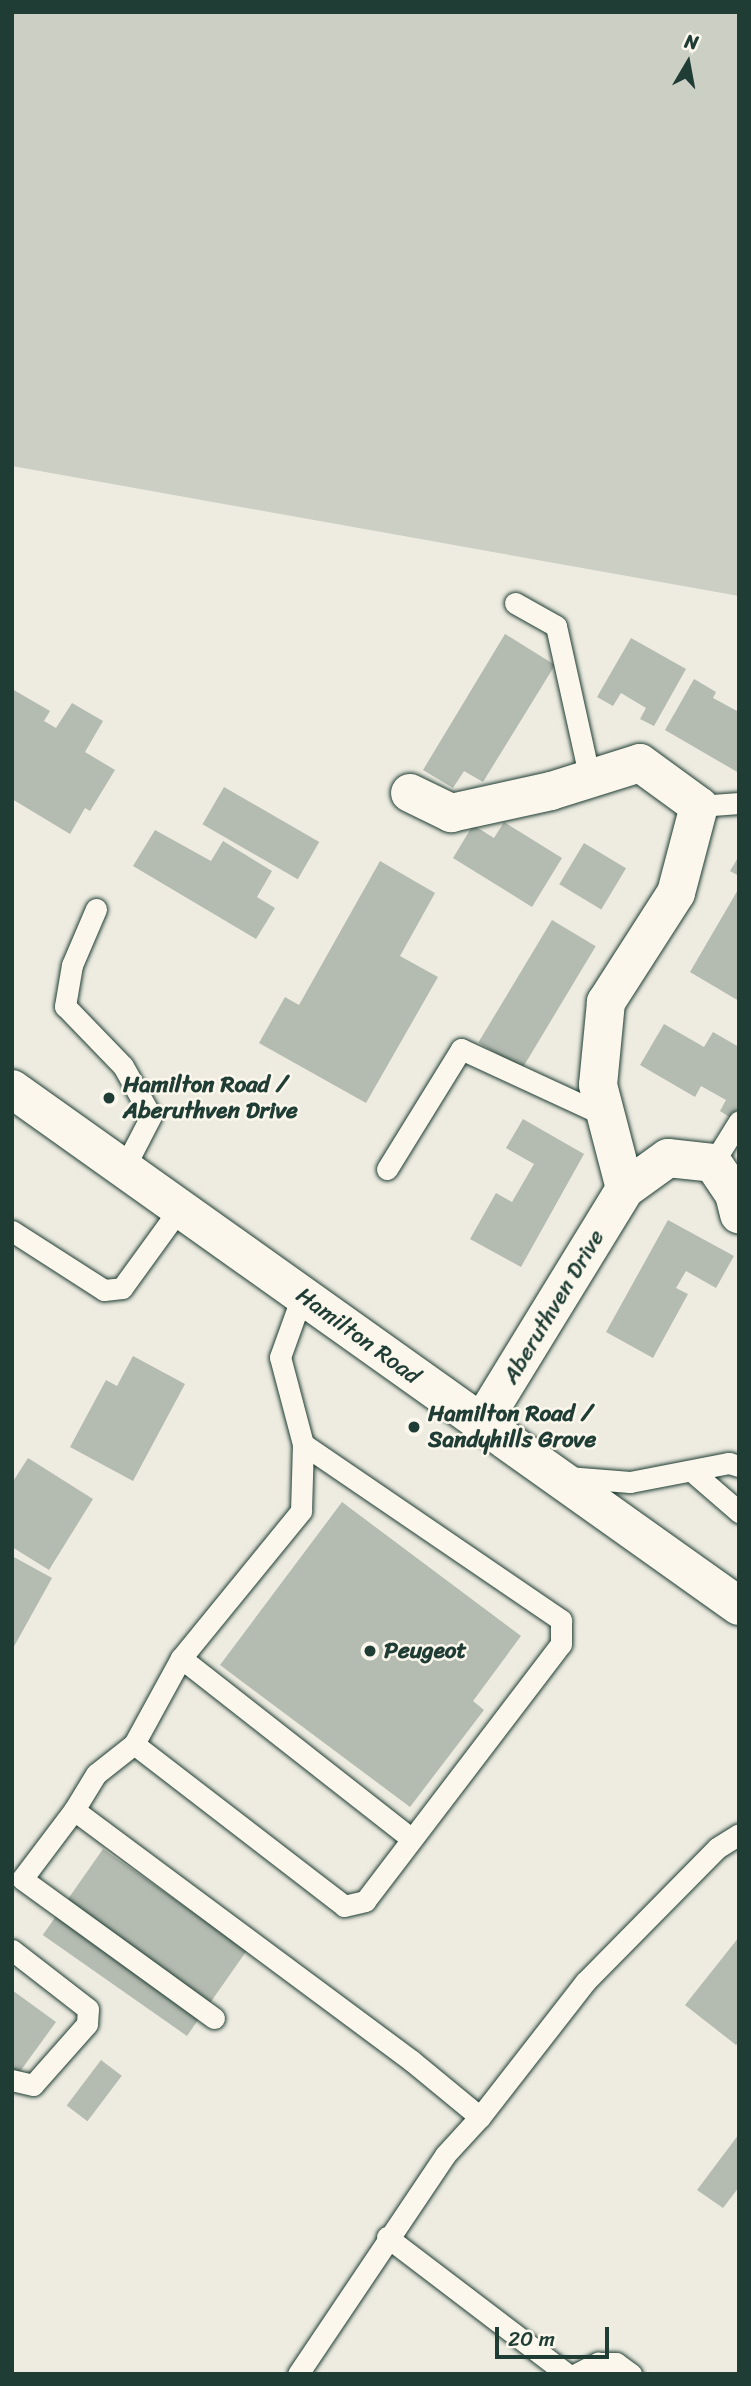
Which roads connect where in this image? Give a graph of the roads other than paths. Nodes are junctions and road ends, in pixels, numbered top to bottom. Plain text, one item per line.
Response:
1 (515, 603) dead end
2 (590, 779) junction
3 (410, 793) dead end
4 (739, 803) edge
5 (699, 806) junction
6 (96, 909) dead end
7 (14, 1093) edge
8 (609, 1118) junction
9 (739, 1121) edge
10 (713, 1163) junction
11 (124, 1168) junction
12 (387, 1169) dead end
13 (625, 1189) junction
14 (180, 1208) junction
15 (739, 1214) edge
16 (12, 1231) edge
17 (302, 1296) junction
18 (481, 1424) junction
19 (303, 1444) junction
20 (739, 1466) edge
21 (694, 1473) junction
22 (554, 1476) junction
23 (739, 1512) edge
24 (739, 1606) edge
25 (181, 1658) junction
26 (134, 1744) junction
27 (74, 1810) junction
28 (739, 1834) edge
29 (412, 1839) junction
30 (17, 1887) edge
31 (12, 1950) edge
32 (214, 2018) dead end
33 (12, 2080) edge
34 (480, 2118) junction
35 (387, 2237) junction
36 (298, 2374) edge
37 (567, 2374) edge
38 (576, 2374) edge
39 (631, 2374) edge

1 - 2 lane
2 - 3 street
2 - 5 street
4 - 5 lane
5 - 8 street
6 - 11 lane
7 - 11 street, Hamilton Road
8 - 12 lane
8 - 13 street
9 - 10 lane
10 - 13 street, Aberuthven Drive
10 - 15 street
11 - 14 street, Hamilton Road
13 - 18 street, Aberuthven Drive
14 - 16 lane
14 - 17 street, Hamilton Road
17 - 18 street, Hamilton Road
17 - 19 lane
18 - 22 street, Hamilton Road
19 - 25 lane
19 - 29 lane
20 - 21 lane
21 - 22 lane
21 - 23 lane
22 - 24 street, Hamilton Road
25 - 26 lane
25 - 29 lane
26 - 27 lane
26 - 29 lane
27 - 30 lane
27 - 34 lane
28 - 34 lane
30 - 32 lane
31 - 33 lane
34 - 35 lane
35 - 36 lane
35 - 37 lane
38 - 39 lane

